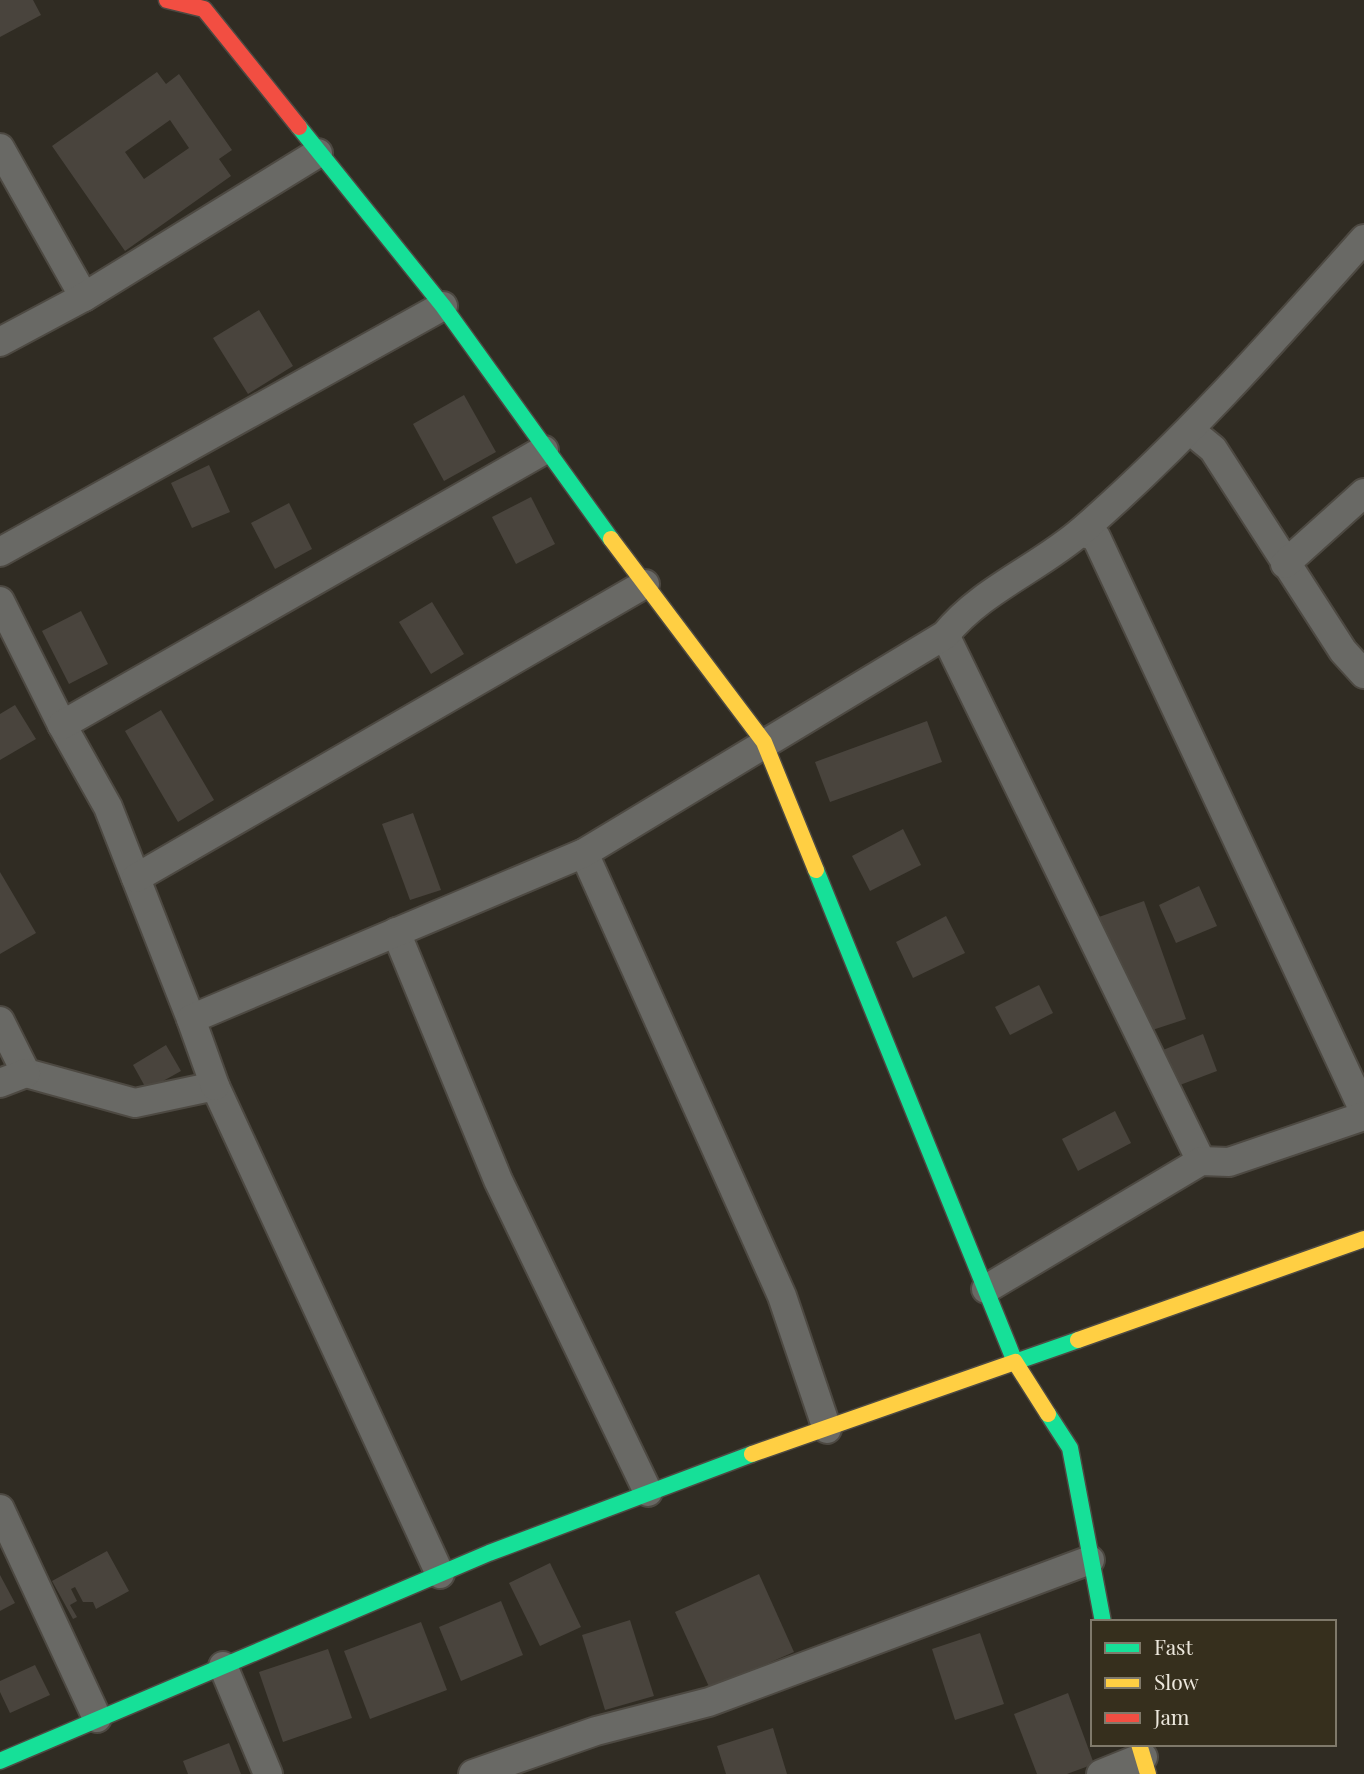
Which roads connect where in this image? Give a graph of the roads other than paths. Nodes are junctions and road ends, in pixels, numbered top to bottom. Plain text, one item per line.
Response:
1 (167, 0) edge
2 (0, 148) edge
3 (318, 153) junction
4 (1364, 239) edge
5 (84, 297) junction
6 (443, 306) junction
7 (0, 342) edge
8 (1191, 431) junction
9 (544, 450) junction
10 (1364, 493) edge
11 (1081, 532) junction
12 (0, 552) edge
13 (1285, 564) junction
14 (645, 584) junction
15 (0, 601) edge
16 (945, 635) junction
17 (1364, 674) edge
18 (62, 725) junction
19 (764, 742) junction
20 (584, 853) junction
21 (136, 878) junction
22 (396, 932) junction
23 (191, 1019) junction
24 (0, 1021) edge
25 (13, 1078) edge
26 (215, 1086) junction
27 (1364, 1113) edge
28 (1201, 1161) junction
29 (1364, 1239) edge
30 (986, 1289) junction
31 (1015, 1362) junction
32 (827, 1429) junction
33 (648, 1492) junction
34 (0, 1509) edge
35 (1090, 1560) junction
36 (440, 1574) junction
37 (1103, 1620) edge
38 (223, 1666) junction
39 (97, 1718) junction
40 (1144, 1758) edge
41 (0, 1761) edge
42 (268, 1774) edge
43 (474, 1774) edge
44 (1101, 1774) edge

1 - 3 street
2 - 5 street
3 - 5 street
3 - 6 street
4 - 8 street
5 - 7 street
6 - 9 street
6 - 12 street
8 - 11 street
8 - 13 street
9 - 14 street
9 - 18 street
10 - 13 street
11 - 16 street
11 - 27 street
13 - 17 street
14 - 19 street
14 - 21 street
15 - 18 street
16 - 19 street
16 - 28 street
18 - 21 street
19 - 20 street
19 - 30 street
20 - 22 street
20 - 32 street
21 - 23 street
22 - 23 street
22 - 33 street
23 - 26 street
24 - 25 street
25 - 26 street
26 - 36 street
27 - 28 street
28 - 30 street
29 - 31 street
30 - 31 street
31 - 32 street
31 - 35 street
32 - 33 street
33 - 36 street
34 - 39 street
35 - 37 street
35 - 43 street
36 - 38 street
38 - 39 street
38 - 42 street
39 - 41 street
40 - 44 street

